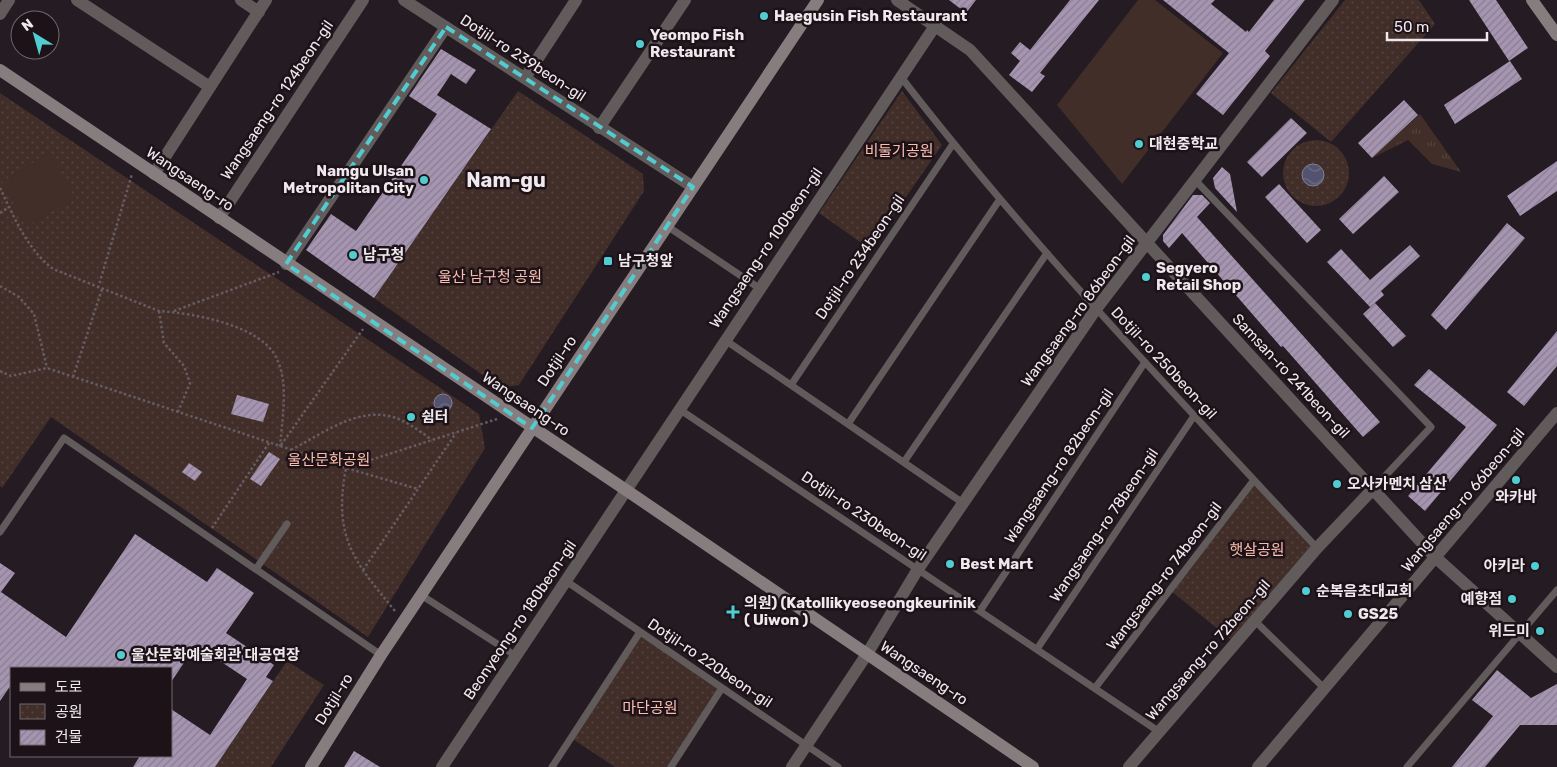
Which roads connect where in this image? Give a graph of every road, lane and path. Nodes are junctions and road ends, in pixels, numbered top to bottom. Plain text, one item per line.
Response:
1 (9, 0) edge
2 (77, 0) edge
3 (241, 0) edge
4 (266, 0) edge
5 (363, 0) edge
6 (404, 0) edge
7 (685, 0) edge
8 (818, 0) edge
9 (897, 0) edge
10 (1333, 0) edge
11 (1532, 0) edge
12 (573, 1) edge
13 (259, 12) junction
14 (0, 14) edge
15 (935, 26) junction
16 (446, 27) junction
17 (1557, 36) edge
18 (0, 70) edge
19 (900, 77) junction
20 (525, 78) junction
21 (210, 87) junction
22 (599, 128) junction
23 (953, 144) junction
24 (135, 162) junction
25 (154, 174) junction
26 (1195, 180) junction
27 (693, 187) junction
28 (0, 188) edge
29 (1000, 198) junction
30 (9, 207) junction
31 (0, 213) edge
32 (218, 218) junction
33 (667, 226) junction
34 (1147, 243) junction
35 (1047, 253) junction
36 (289, 266) junction
37 (0, 286) edge
38 (98, 288) junction
39 (759, 288) junction
40 (102, 290) junction
41 (1096, 309) junction
42 (159, 311) junction
43 (172, 312) junction
44 (369, 320) junction
45 (725, 339) junction
46 (1145, 362) junction
47 (47, 368) junction
48 (0, 371) edge
49 (73, 377) junction
50 (791, 385) junction
51 (679, 409) junction
52 (178, 412) junction
53 (1557, 413) edge
54 (512, 414) junction
55 (1194, 416) junction
56 (848, 424) junction
57 (532, 428) junction
58 (457, 432) junction
59 (432, 440) junction
60 (269, 443) junction
61 (280, 447) junction
62 (291, 450) junction
63 (904, 462) junction
64 (346, 468) junction
65 (1254, 480) junction
66 (418, 489) junction
67 (1373, 489) junction
68 (626, 490) junction
69 (963, 503) junction
70 (287, 524) dead end
71 (0, 532) edge
72 (207, 536) junction
73 (1318, 548) junction
74 (1435, 557) junction
75 (256, 569) junction
76 (918, 569) junction
77 (363, 570) junction
78 (566, 581) junction
79 (1557, 590) edge
80 (421, 595) junction
81 (980, 611) junction
82 (403, 621) junction
83 (1255, 621) junction
84 (640, 632) junction
85 (1519, 635) junction
86 (1036, 649) junction
87 (867, 654) junction
88 (381, 655) junction
89 (516, 656) junction
90 (1557, 667) edge
91 (722, 688) junction
92 (1095, 688) junction
93 (1324, 688) junction
94 (1158, 731) junction
95 (807, 746) junction
96 (311, 767) edge
97 (442, 767) edge
98 (552, 767) edge
99 (671, 767) edge
100 (792, 767) edge
101 (838, 767) edge
102 (1033, 767) edge
103 (1129, 767) edge
104 (1258, 767) edge
105 (1407, 767) edge

1 - 14 street
2 - 21 street
3 - 13 street
4 - 13 street
5 - 32 street, Wangsaeng-ro 124beon-gil
6 - 16 street, Dotjil-ro 239beon-gil
7 - 22 street
8 - 27 main road, Dotjil-ro
9 - 15 street, Samsan-ro 241beon-gil
10 - 26 street, Wangsaeng-ro 86beon-gil
11 - 17 main road
12 - 20 street
13 - 21 street
15 - 19 street, Wangsaeng-ro 100beon-gil
15 - 34 street, Samsan-ro 241beon-gil
16 - 20 street, Dotjil-ro 239beon-gil
16 - 36 street
18 - 24 main road, Wangsaeng-ro
19 - 23 lane, Dotjil-ro 250beon-gil
19 - 39 street, Wangsaeng-ro 100beon-gil
20 - 22 street, Dotjil-ro 239beon-gil
21 - 25 street
22 - 27 street, Dotjil-ro 239beon-gil
23 - 29 lane, Dotjil-ro 250beon-gil
23 - 50 lane, Dotjil-ro 234beon-gil
24 - 25 main road, Wangsaeng-ro
24 - 38 path
25 - 32 main road, Wangsaeng-ro
26 - 34 street, Wangsaeng-ro 86beon-gil
26 - 67 lane
27 - 33 main road, Dotjil-ro
28 - 30 path
29 - 35 lane, Dotjil-ro 250beon-gil
29 - 56 lane
30 - 31 path
30 - 38 path
32 - 36 main road, Wangsaeng-ro
33 - 39 lane
33 - 57 main road, Dotjil-ro
34 - 41 street, Wangsaeng-ro 86beon-gil
34 - 67 street, Samsan-ro 241beon-gil
35 - 41 lane, Dotjil-ro 250beon-gil
35 - 63 lane
36 - 43 path
36 - 44 main road, Wangsaeng-ro
37 - 47 path
38 - 40 path
39 - 45 street, Wangsaeng-ro 100beon-gil
40 - 42 path
40 - 49 path
41 - 46 lane, Dotjil-ro 250beon-gil
41 - 69 street, Wangsaeng-ro 86beon-gil
42 - 43 path
42 - 52 path
43 - 61 path
44 - 54 main road, Wangsaeng-ro
44 - 61 path
45 - 50 lane
45 - 51 street, Wangsaeng-ro 100beon-gil
46 - 55 lane, Dotjil-ro 250beon-gil
46 - 81 lane, Wangsaeng-ro 82beon-gil
47 - 48 path
47 - 49 path
49 - 52 path
50 - 56 lane
51 - 68 street, Wangsaeng-ro 100beon-gil
51 - 76 lane, Dotjil-ro 230beon-gil
52 - 60 path
53 - 74 street, Wangsaeng-ro 66beon-gil
54 - 57 main road, Wangsaeng-ro
54 - 58 path
55 - 65 lane, Dotjil-ro 250beon-gil
55 - 86 lane, Wangsaeng-ro 78beon-gil
56 - 63 lane
57 - 68 main road, Wangsaeng-ro
57 - 80 main road, Dotjil-ro
58 - 59 path
58 - 66 path
59 - 62 path
59 - 64 path
60 - 61 path
60 - 72 path
61 - 62 path
62 - 64 path
63 - 69 lane
64 - 66 path
64 - 77 path
65 - 73 lane, Dotjil-ro 250beon-gil
65 - 92 lane, Wangsaeng-ro 74beon-gil
66 - 77 path
67 - 73 street, Wangsaeng-ro 72beon-gil
67 - 74 street, Samsan-ro 241beon-gil
68 - 78 street, Beonyeong-ro 180beon-gil
68 - 87 main road, Wangsaeng-ro
69 - 76 street, Wangsaeng-ro 86beon-gil
70 - 75 lane
71 - 72 lane
72 - 75 lane
73 - 83 street, Wangsaeng-ro 72beon-gil
74 - 85 street, Samsan-ro 241beon-gil
74 - 93 street, Wangsaeng-ro 66beon-gil
75 - 88 lane
76 - 81 lane, Dotjil-ro 230beon-gil
76 - 87 street, Wangsaeng-ro 86beon-gil
77 - 82 path
78 - 84 lane, Dotjil-ro 220beon-gil
78 - 89 street, Beonyeong-ro 180beon-gil
79 - 85 lane
80 - 82 main road, Dotjil-ro
80 - 89 lane
81 - 86 lane, Dotjil-ro 230beon-gil
82 - 88 main road, Dotjil-ro
83 - 93 lane
83 - 94 street, Wangsaeng-ro 72beon-gil
84 - 91 lane, Dotjil-ro 220beon-gil
84 - 98 lane
85 - 90 street, Samsan-ro 241beon-gil
85 - 105 lane
86 - 92 lane, Dotjil-ro 230beon-gil
87 - 95 street, Wangsaeng-ro 86beon-gil
87 - 102 main road, Wangsaeng-ro
88 - 96 main road, Dotjil-ro
89 - 97 street, Beonyeong-ro 180beon-gil
91 - 95 lane, Dotjil-ro 220beon-gil
91 - 99 lane
92 - 94 lane, Dotjil-ro 230beon-gil
93 - 104 street, Wangsaeng-ro 66beon-gil
94 - 103 street, Wangsaeng-ro 72beon-gil
95 - 100 street, Wangsaeng-ro 86beon-gil
95 - 101 lane, Dotjil-ro 220beon-gil

